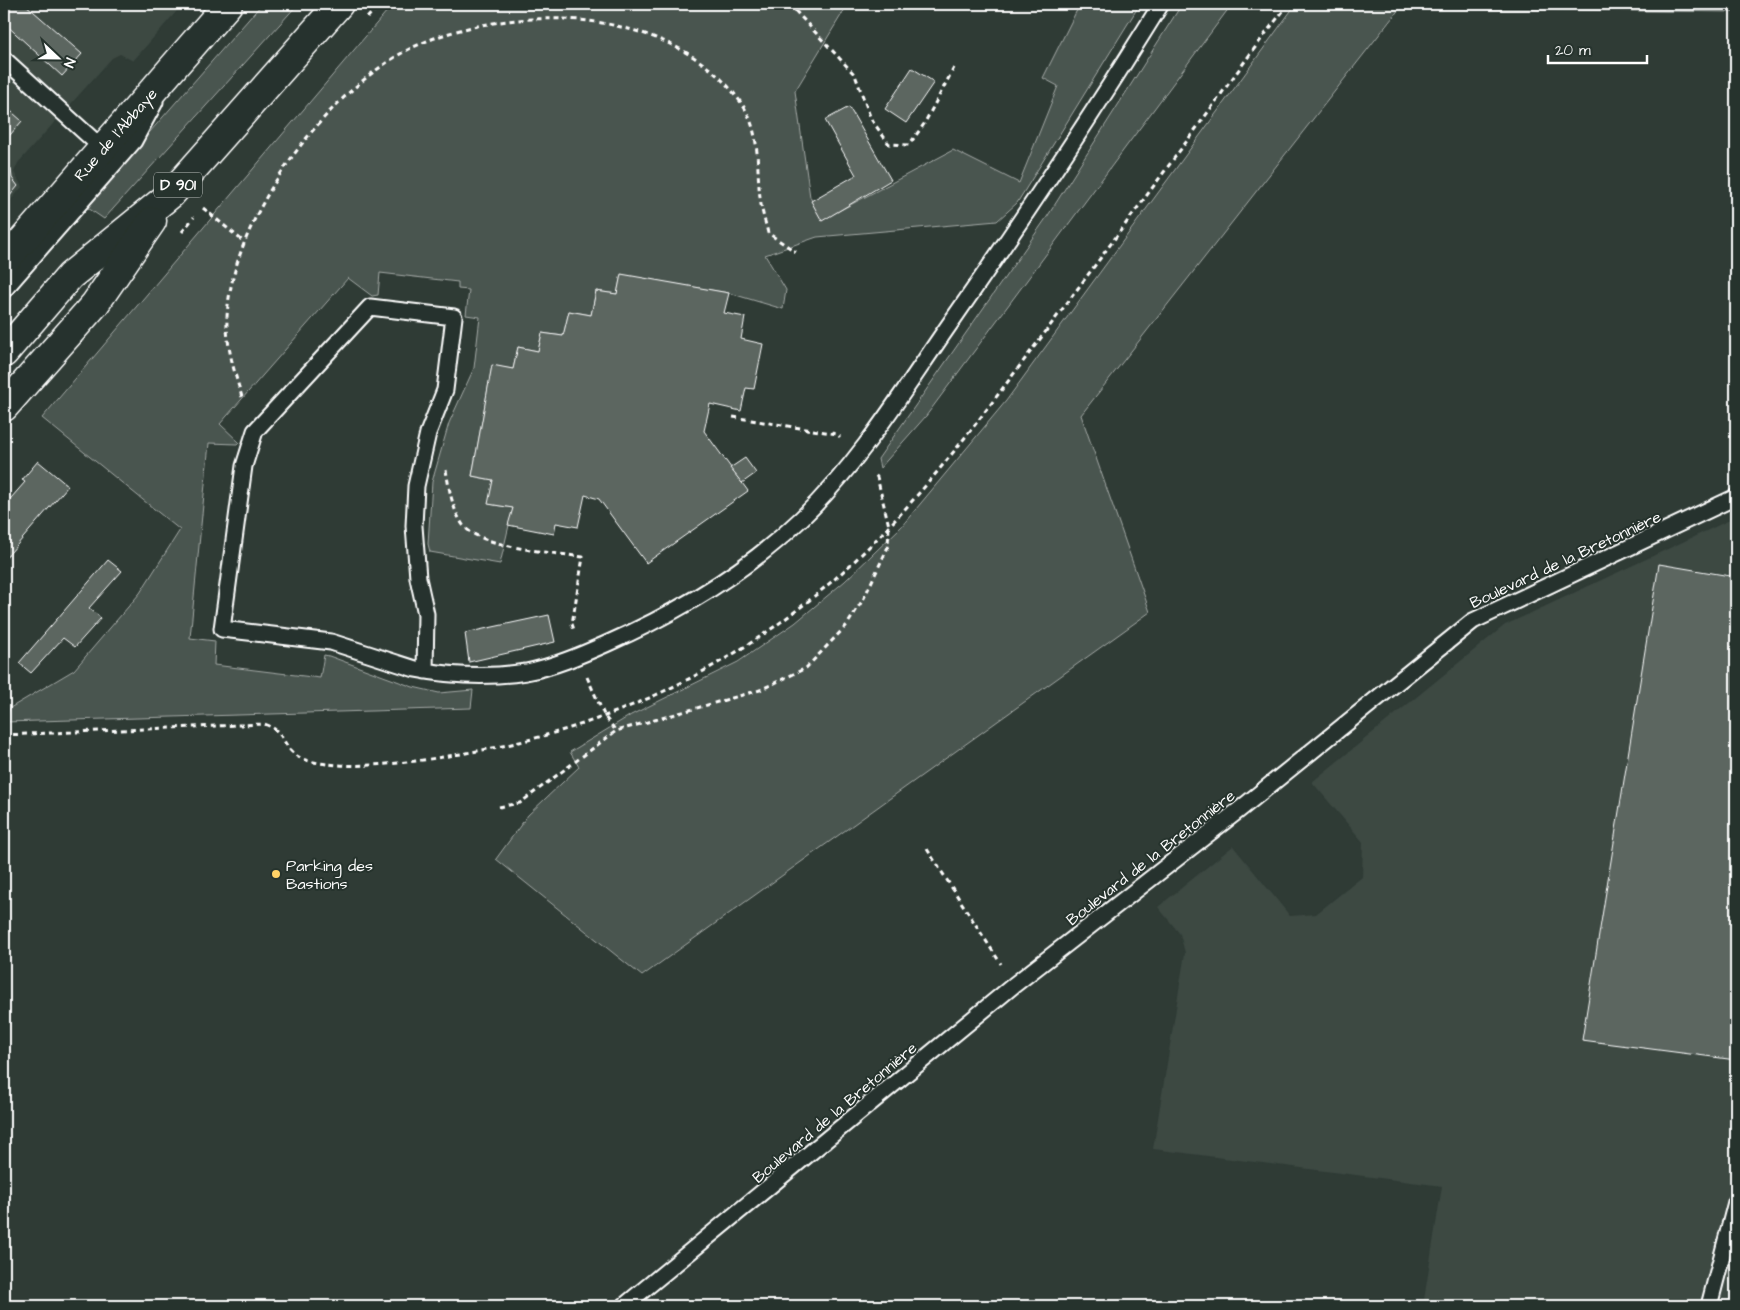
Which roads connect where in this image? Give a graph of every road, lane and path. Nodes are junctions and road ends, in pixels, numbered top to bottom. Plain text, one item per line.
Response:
1 (340, 4) edge
2 (380, 4) edge
3 (789, 4) edge
4 (1161, 4) edge
5 (1289, 4) edge
6 (227, 5) edge
7 (361, 26) dead end
8 (4, 59) edge
9 (176, 63) junction
10 (955, 66) dead end
11 (102, 148) junction
12 (171, 194) junction
13 (209, 200) dead end
14 (203, 208) junction
15 (178, 236) dead end
16 (244, 242) junction
17 (796, 252) dead end
18 (4, 262) edge
19 (4, 290) edge
20 (4, 353) edge
21 (242, 398) dead end
22 (4, 407) edge
23 (734, 417) dead end
24 (837, 434) dead end
25 (446, 468) dead end
26 (1736, 497) edge
27 (574, 618) dead end
28 (580, 655) junction
29 (425, 671) junction
30 (616, 732) junction
31 (498, 807) dead end
32 (927, 849) dead end
33 (1014, 985) junction
34 (1736, 1202) edge
35 (624, 1306) edge
36 (1709, 1306) edge

1 - 12 main road, D 901
2 - 7 path
3 - 10 path
4 - 28 lane
5 - 30 path
6 - 9 main road, Rue de l'Abbaye
8 - 11 lane
9 - 11 main road, Rue de l'Abbaye
9 - 19 lane
11 - 18 main road, Rue de l'Abbaye
12 - 20 main road, D 901
12 - 22 main road, D 901
13 - 14 path
14 - 15 path
14 - 16 path
16 - 17 path
16 - 21 path
23 - 24 path
25 - 27 path
26 - 33 lane, Boulevard de la Bretonnière
28 - 29 lane
28 - 30 path
29 - 29 lane
30 - 31 path
32 - 33 path
33 - 35 lane, Boulevard de la Bretonnière
34 - 36 lane

